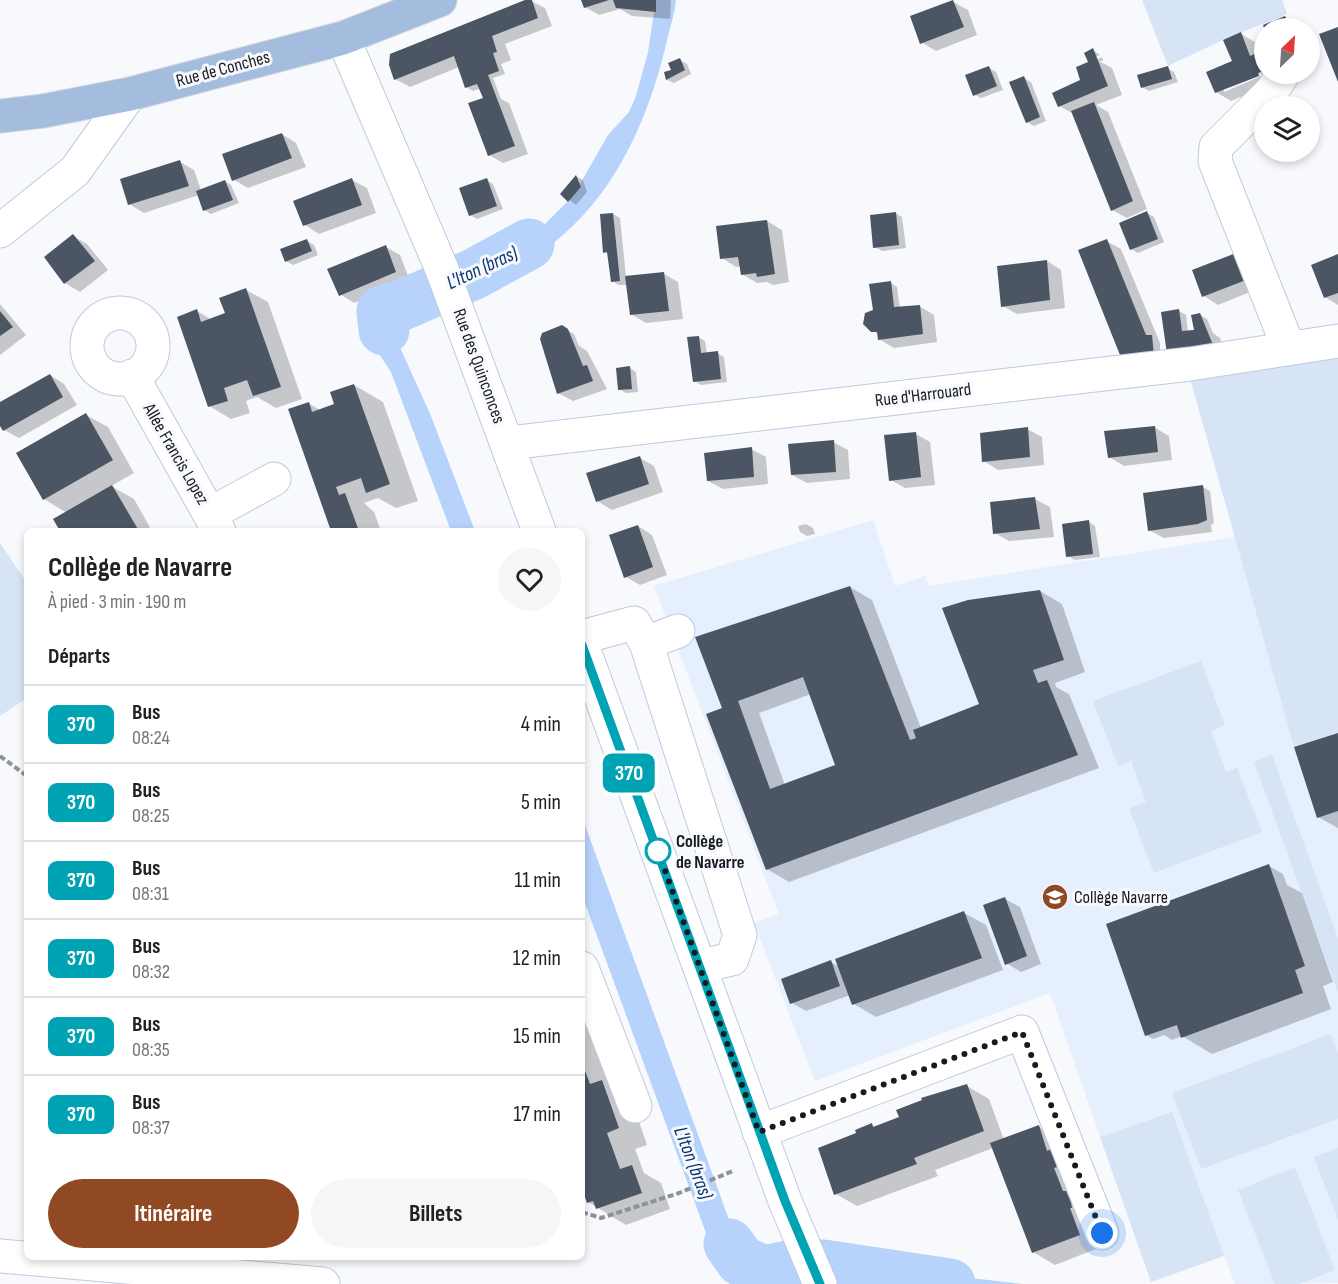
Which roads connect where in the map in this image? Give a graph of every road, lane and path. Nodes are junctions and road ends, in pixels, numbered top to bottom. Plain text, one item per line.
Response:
1 (440, 0) edge
2 (343, 38) junction
3 (1277, 84) edge
4 (130, 94) junction
5 (0, 116) edge
6 (0, 231) edge
7 (1338, 341) edge
8 (1288, 349) junction
9 (132, 376) dead end
10 (508, 443) junction
11 (274, 479) dead end
12 (215, 523) edge
13 (538, 528) edge
14 (678, 631) dead end
15 (646, 643) junction
16 (585, 652) edge
17 (585, 656) edge
18 (0, 756) edge
19 (24, 774) edge
20 (699, 966) junction
21 (585, 976) edge
22 (635, 1106) dead end
23 (759, 1132) junction
24 (733, 1171) dead end
25 (585, 1213) edge
26 (1102, 1233) dead end
27 (0, 1256) edge
28 (24, 1258) edge
29 (46, 1260) edge
30 (819, 1283) edge
31 (323, 1284) edge

1 - 2 main road, Rue de Conches
2 - 4 main road, Rue de Conches
2 - 10 street, Rue des Quinconces
3 - 8 street
4 - 5 main road, Rue de Conches
4 - 6 street
7 - 8 street, Rue d'Harrouard
8 - 10 street, Rue d'Harrouard
9 - 12 street, Allée Francis Lopez
10 - 13 street, Rue des Quinconces
11 - 12 street
14 - 15 street
15 - 16 street
15 - 20 street
17 - 20 street
18 - 19 path
20 - 23 street
21 - 22 street
23 - 26 street
23 - 30 street
24 - 25 path
27 - 28 street
29 - 31 street

